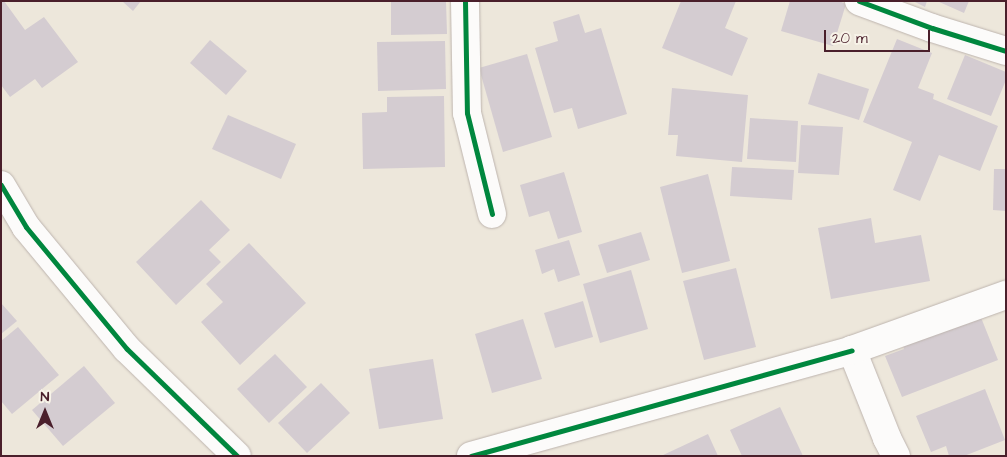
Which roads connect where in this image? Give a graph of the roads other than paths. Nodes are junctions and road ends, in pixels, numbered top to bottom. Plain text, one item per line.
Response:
1 (465, 1) edge
2 (859, 1) edge
3 (1006, 51) edge
4 (1, 185) edge
5 (492, 214) dead end
6 (1006, 295) edge
7 (852, 350) junction
8 (237, 456) edge
9 (471, 456) edge
10 (896, 456) edge

1 - 5 street
2 - 3 street
4 - 8 street
6 - 7 street
7 - 9 street
7 - 10 street

